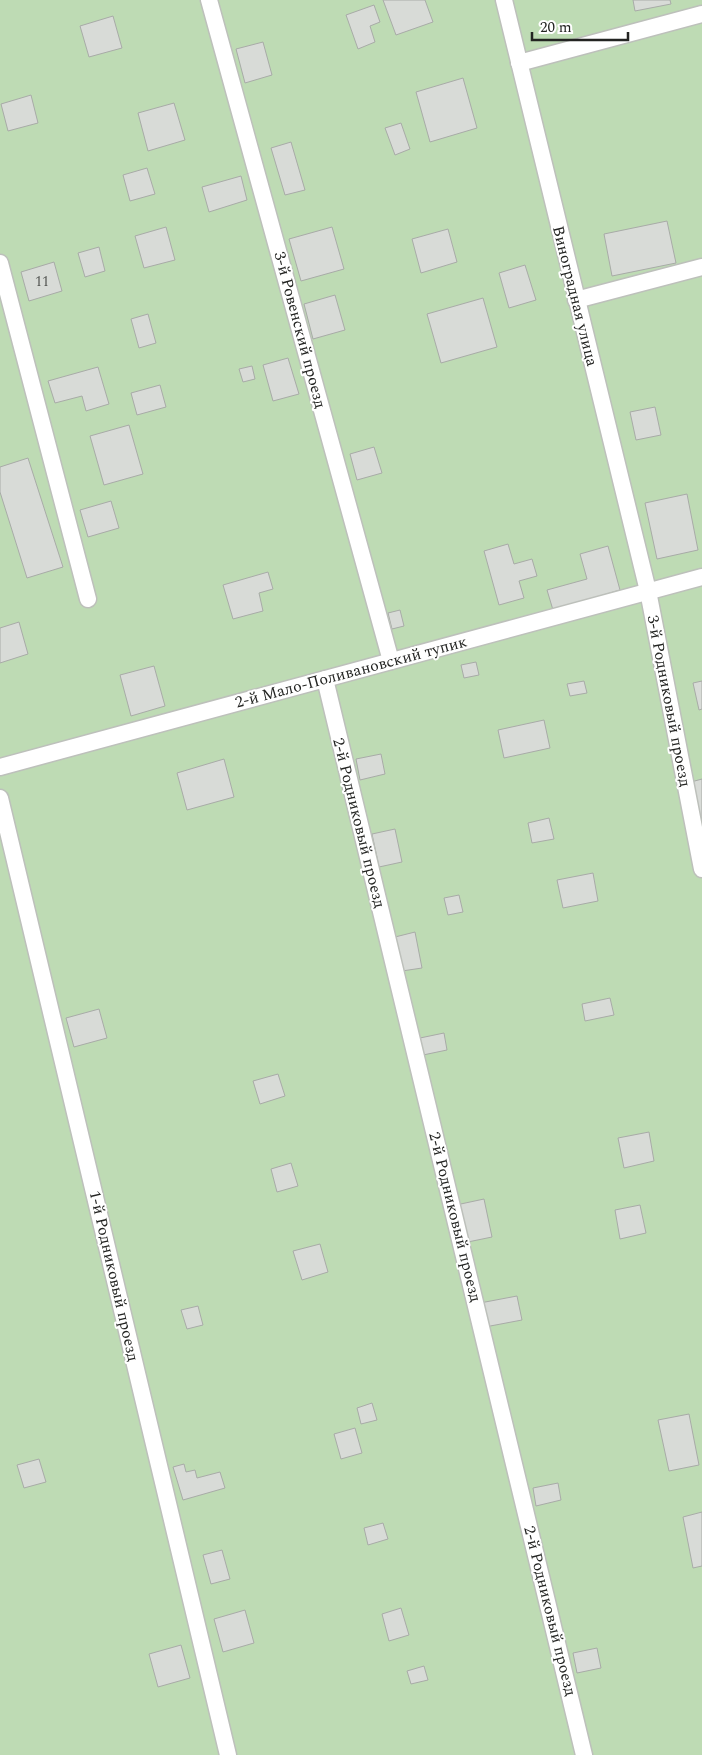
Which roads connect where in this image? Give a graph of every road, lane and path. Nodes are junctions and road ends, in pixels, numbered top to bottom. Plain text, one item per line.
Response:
1 (210, 0) edge
2 (504, 0) edge
3 (702, 14) edge
4 (519, 63) junction
5 (0, 263) edge
6 (702, 267) edge
7 (576, 300) junction
8 (702, 577) edge
9 (648, 591) junction
10 (88, 599) dead end
11 (391, 661) junction
12 (325, 679) junction
13 (0, 768) edge
14 (0, 798) edge
15 (702, 869) edge
16 (228, 1755) edge
17 (584, 1755) edge

1 - 11 lane, 3-й Ровенский проезд
2 - 4 lane, Виноградная улица
3 - 4 lane
4 - 7 lane, Виноградная улица
5 - 10 lane
6 - 7 lane
7 - 9 lane, Виноградная улица
8 - 9 lane, 2-й Мало-Поливановский тупик
9 - 11 lane, 2-й Мало-Поливановский тупик
9 - 15 lane, 3-й Родниковый проезд
11 - 12 lane, 2-й Мало-Поливановский тупик
12 - 13 lane, 2-й Мало-Поливановский тупик
12 - 17 lane, 2-й Родниковый проезд
14 - 16 lane, 1-й Родниковый проезд

